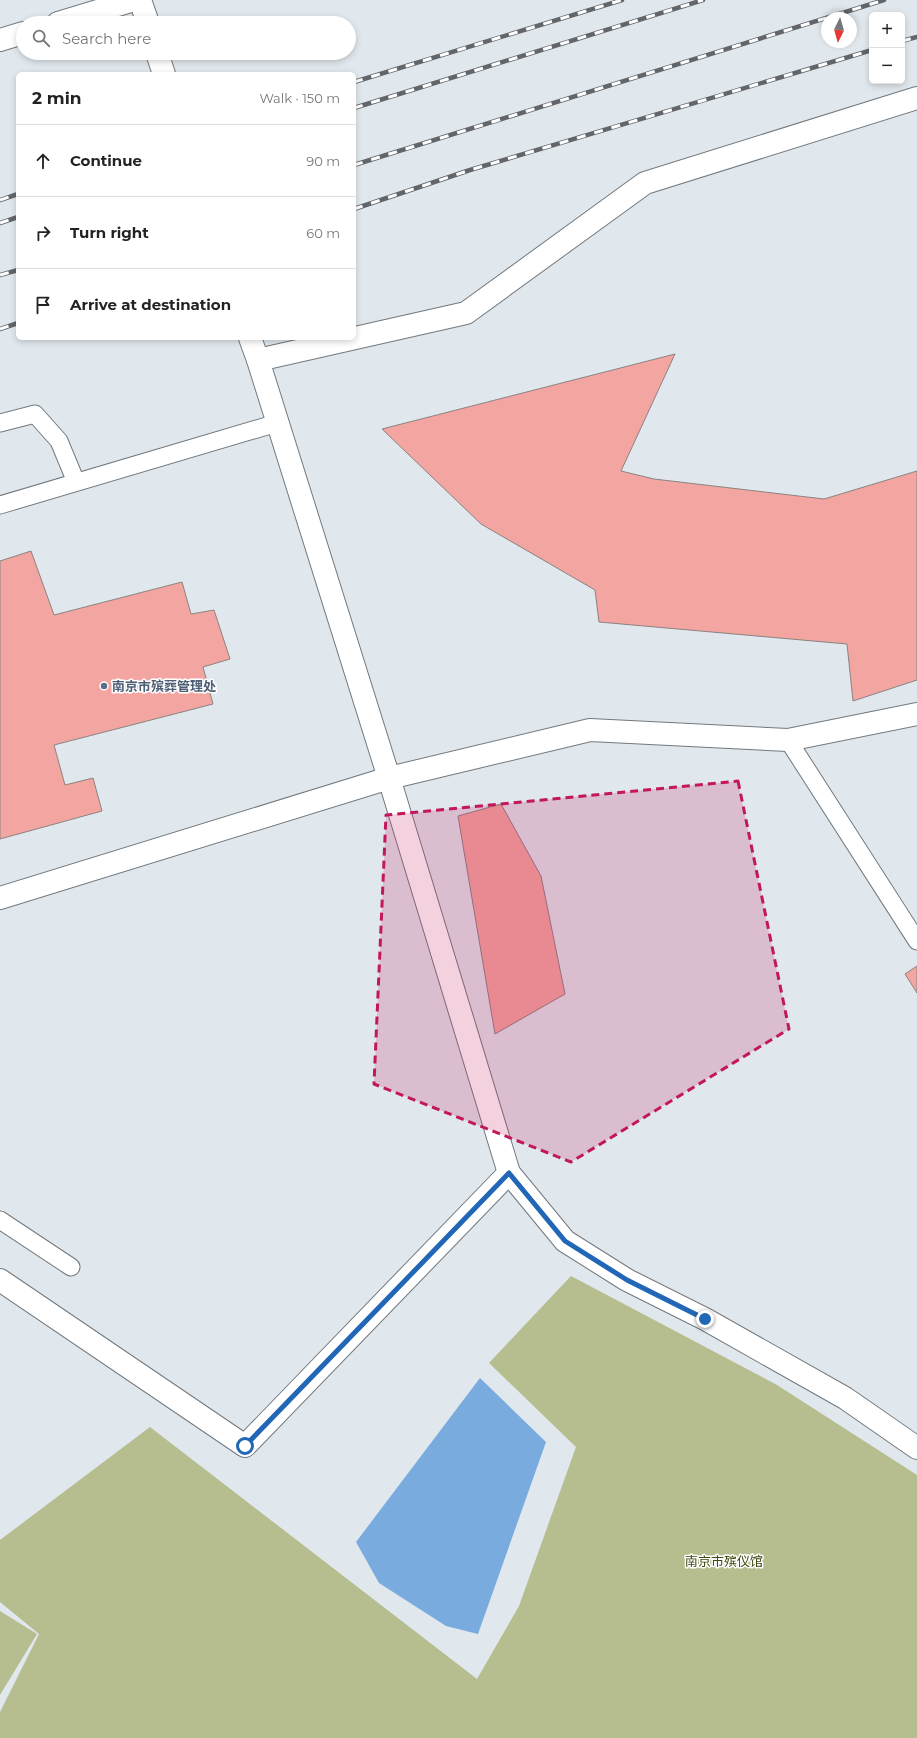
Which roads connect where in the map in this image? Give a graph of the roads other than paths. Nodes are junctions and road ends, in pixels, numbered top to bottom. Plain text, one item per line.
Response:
1 (134, 0) edge
2 (140, 0) edge
3 (81, 16) edge
4 (146, 16) edge
5 (16, 35) edge
6 (0, 40) edge
7 (159, 60) edge
8 (163, 72) edge
9 (917, 98) edge
10 (356, 338) edge
11 (251, 340) edge
12 (347, 340) edge
13 (258, 360) junction
14 (0, 423) edge
15 (278, 423) junction
16 (76, 482) junction
17 (0, 505) edge
18 (917, 714) edge
19 (788, 740) junction
20 (390, 778) junction
21 (0, 898) edge
22 (917, 941) edge
23 (509, 1173) junction
24 (0, 1220) edge
25 (71, 1267) dead end
26 (0, 1280) edge
27 (917, 1448) edge

1 - 3 street
2 - 4 street
5 - 6 street
7 - 8 street
9 - 10 street
11 - 13 street
12 - 13 street
13 - 15 street
14 - 16 lane
15 - 16 lane
15 - 20 street
16 - 17 lane
18 - 19 street
19 - 20 street
19 - 22 lane
20 - 21 street
20 - 23 street
23 - 26 street
23 - 27 street
24 - 25 lane

